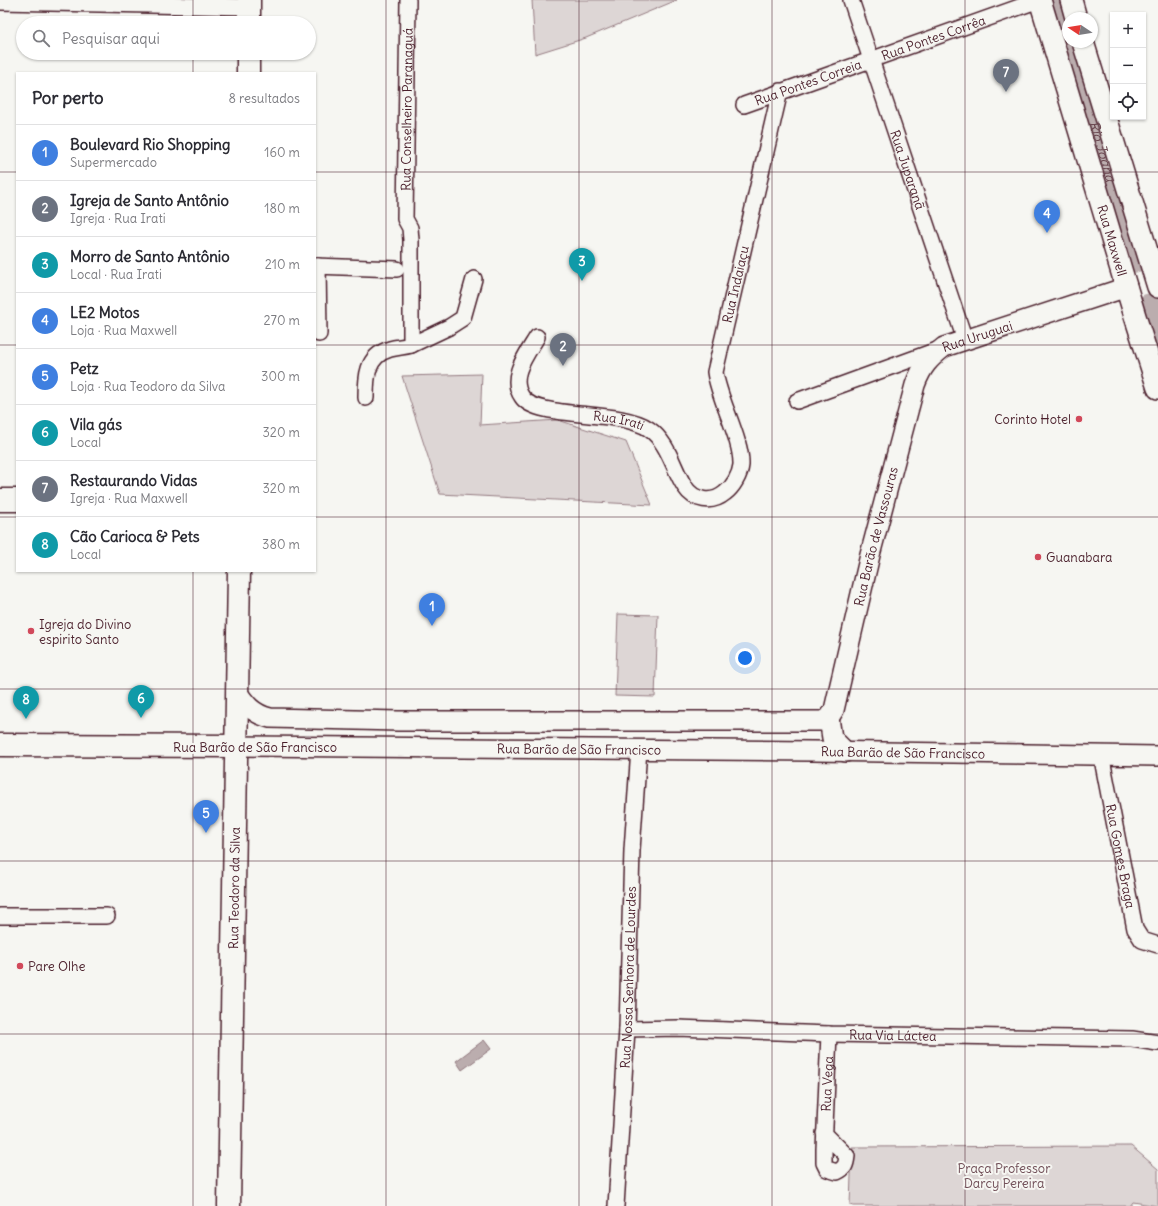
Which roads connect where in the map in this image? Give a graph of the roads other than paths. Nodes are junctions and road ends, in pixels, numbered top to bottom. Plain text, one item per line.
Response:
1 (408, 0) edge
2 (851, 0) edge
3 (1040, 0) edge
4 (1071, 0) edge
5 (0, 2) edge
6 (249, 10) edge
7 (1074, 12) edge
8 (1086, 48) edge
9 (872, 59) junction
10 (248, 60) edge
11 (248, 72) edge
12 (780, 91) junction
13 (744, 105) dead end
14 (317, 266) edge
15 (397, 269) dead end
16 (474, 279) dead end
17 (1157, 280) edge
18 (1127, 287) junction
19 (319, 334) dead end
20 (537, 337) dead end
21 (965, 340) junction
22 (411, 345) junction
23 (944, 347) junction
24 (1158, 388) edge
25 (366, 398) dead end
26 (797, 401) dead end
27 (738, 477) joint
28 (0, 500) edge
29 (16, 500) edge
30 (239, 572) edge
31 (236, 690) junction
32 (829, 718) junction
33 (674, 722) junction
34 (811, 722) junction
35 (0, 745) edge
36 (235, 746) junction
37 (638, 749) junction
38 (813, 751) junction
39 (846, 752) junction
40 (1101, 754) junction
41 (1158, 756) edge
42 (0, 916) edge
43 (107, 916) dead end
44 (1158, 946) edge
45 (627, 1029) junction
46 (829, 1034) junction
47 (1158, 1043) edge
48 (824, 1133) dead end
49 (229, 1206) edge
50 (616, 1206) edge

1 - 22 street, Rua Conselheiro Paranaguá
2 - 9 street, Rua Juparanã
3 - 9 street, Rua Pontes Corrêa
3 - 18 main road, Rua Maxwell
4 - 7 main road
5 - 6 street
8 - 17 main road
9 - 12 street, Rua Pontes Correia
9 - 21 street, Rua Juparanã
10 - 11 main road
12 - 13 street, Rua Pontes Correia
12 - 27 street, Rua Indaiaçu
14 - 15 street
14 - 19 street
16 - 22 street
17 - 18 main road, Rua Uruguai
18 - 21 street, Rua Uruguai
18 - 24 main road, Rua Maxwell
20 - 27 street, Rua Irati
21 - 23 street, Rua Uruguai
22 - 25 street
23 - 26 street, Rua Uruguai
23 - 32 street, Rua Barão de Vassouras
28 - 29 main road
30 - 31 main road, Rua Teodoro da Silva
31 - 33 street, Rua Barão de São Francisco
31 - 36 main road, Rua Teodoro da Silva
32 - 34 street
32 - 39 street
33 - 34 street, Rua Barão de São Francisco
33 - 37 street
34 - 38 street
35 - 36 main road, Rua Barão de São Francisco
36 - 37 street, Rua Barão de São Francisco
36 - 49 main road, Rua Teodoro da Silva
37 - 38 street, Rua Barão de São Francisco
37 - 45 street, Rua Nossa Senhora de Lourdes
38 - 39 street, Rua Barão de São Francisco
39 - 40 street, Rua Barão de São Francisco
40 - 41 street, Rua Barão de São Francisco
40 - 44 street, Rua Gomes Braga
42 - 43 street
45 - 46 street, Rua Via Láctea
45 - 50 street, Rua Nossa Senhora de Lourdes
46 - 47 street, Rua Via Láctea
46 - 48 street, Rua Vega

